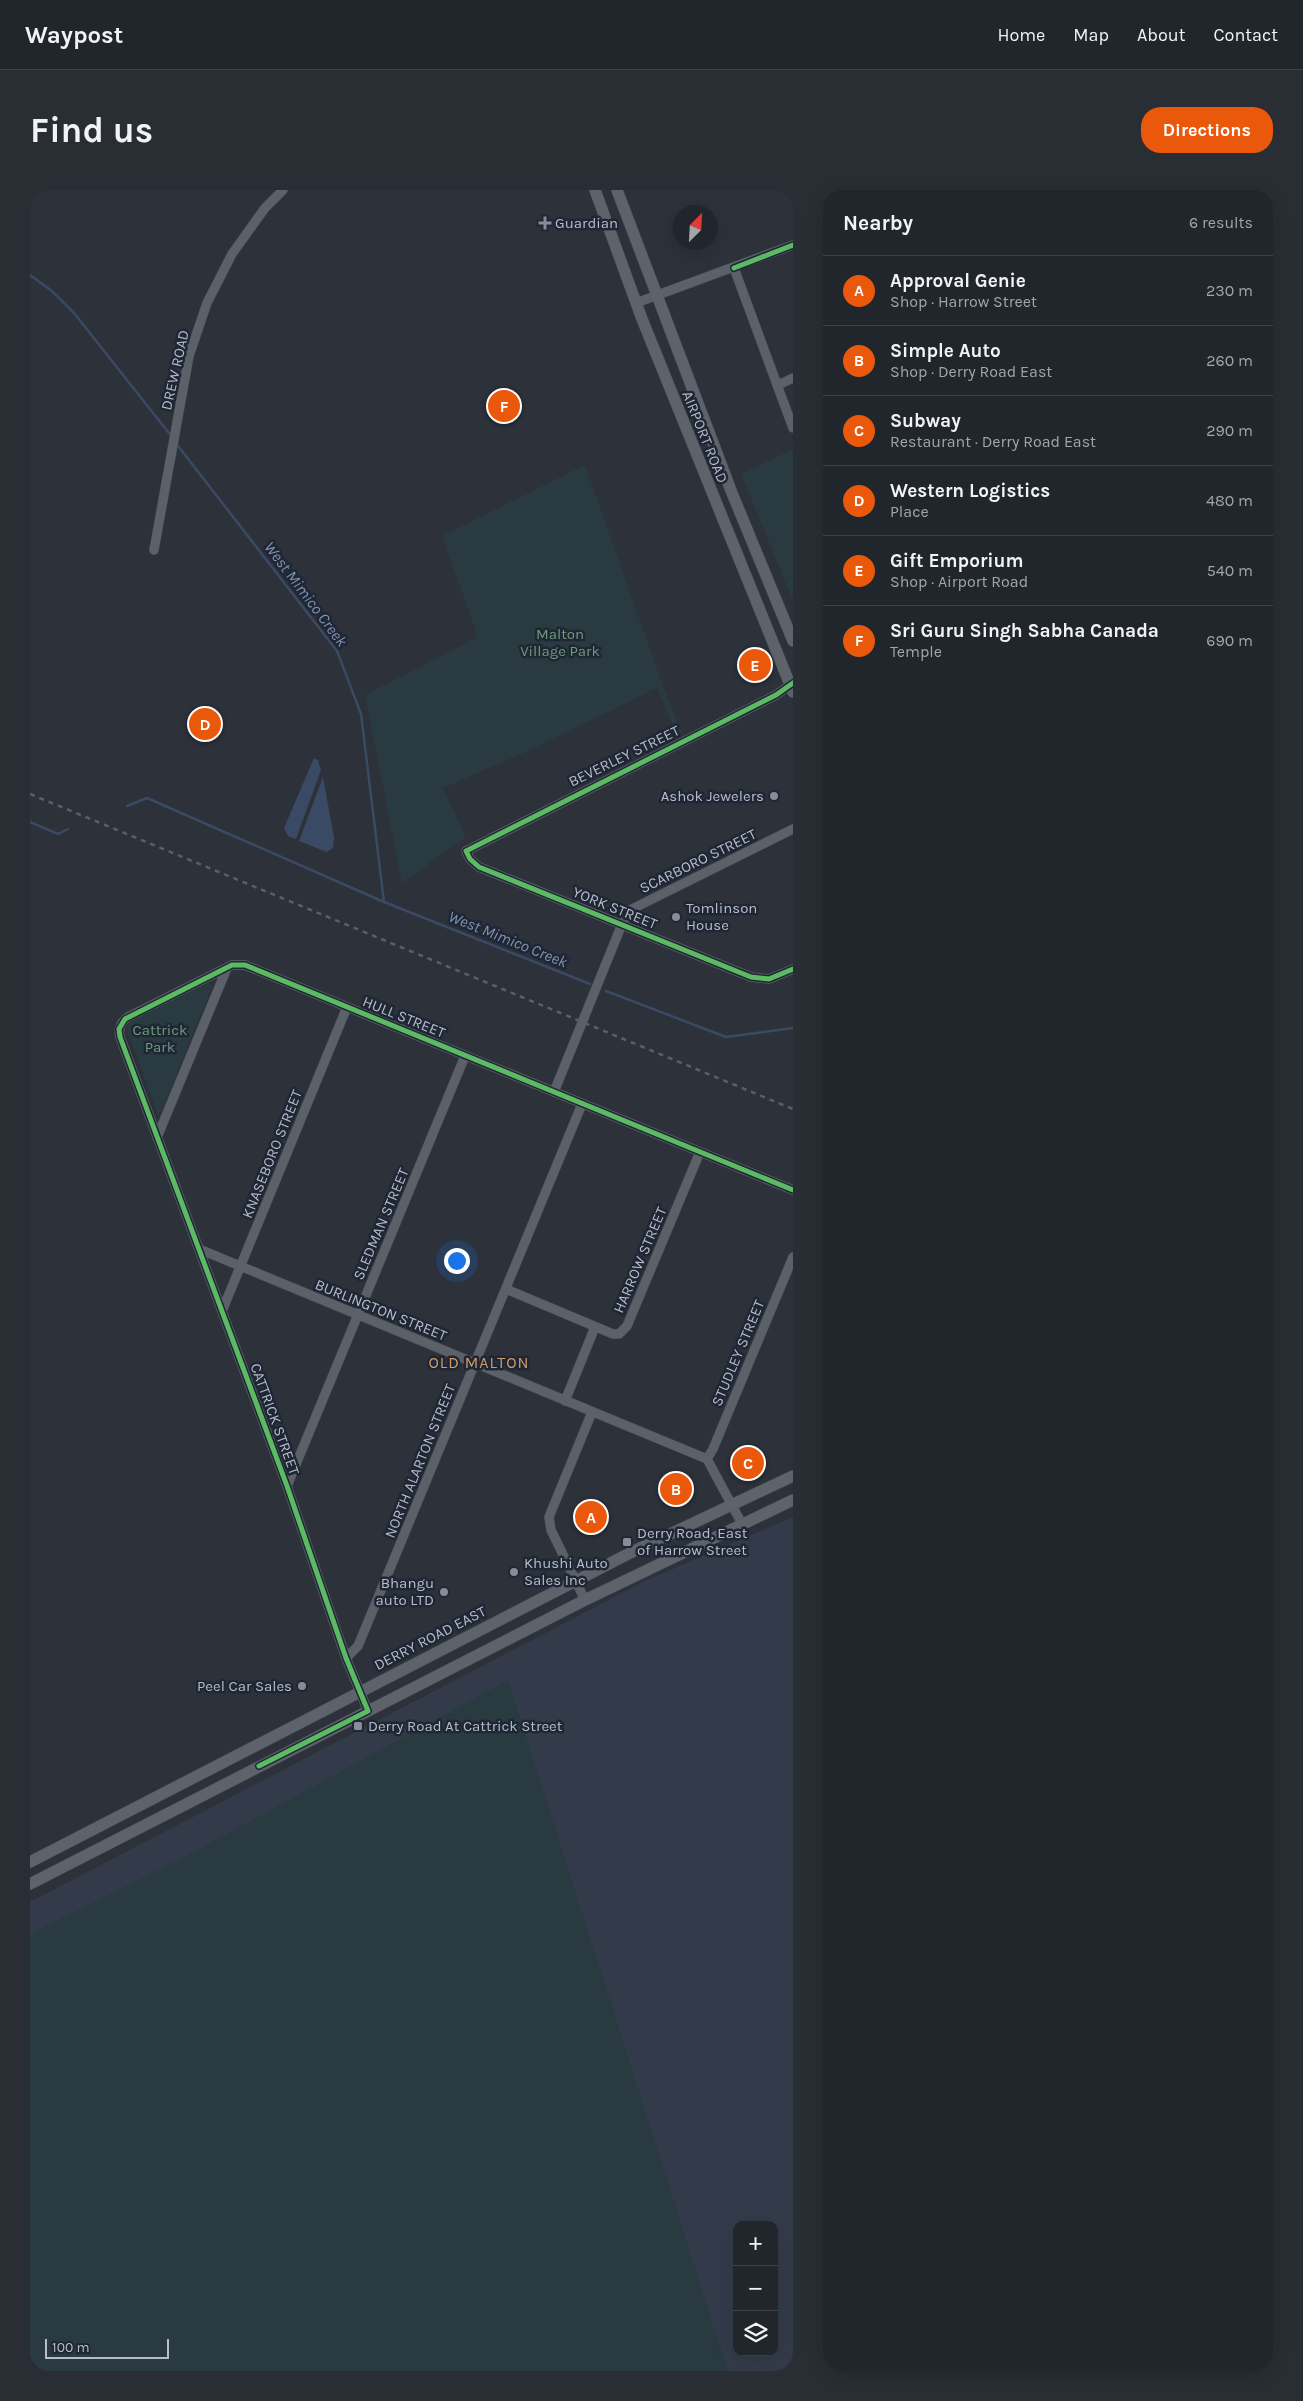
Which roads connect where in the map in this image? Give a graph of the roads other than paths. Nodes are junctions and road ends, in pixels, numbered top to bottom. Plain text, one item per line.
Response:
1 (283, 190) edge
2 (595, 190) edge
3 (617, 190) edge
4 (793, 245) edge
5 (734, 268) junction
6 (658, 296) junction
7 (636, 303) junction
8 (793, 378) edge
9 (778, 385) junction
10 (699, 404) junction
11 (679, 412) junction
12 (793, 428) edge
13 (732, 493) junction
14 (716, 505) junction
15 (154, 550) dead end
16 (793, 641) edge
17 (792, 687) edge
18 (793, 829) edge
19 (466, 851) joint
20 (622, 924) junction
21 (227, 968) junction
22 (793, 969) edge
23 (347, 1007) junction
24 (466, 1056) junction
25 (554, 1092) junction
26 (582, 1104) junction
27 (158, 1135) junction
28 (700, 1152) junction
29 (793, 1190) edge
30 (199, 1249) junction
31 (793, 1257) edge
32 (241, 1266) junction
33 (506, 1289) junction
34 (222, 1311) junction
35 (358, 1315) junction
36 (595, 1327) junction
37 (475, 1363) junction
38 (565, 1400) junction
39 (592, 1412) junction
40 (707, 1459) junction
41 (793, 1476) edge
42 (287, 1486) junction
43 (793, 1500) edge
44 (732, 1505) junction
45 (742, 1524) junction
46 (575, 1581) junction
47 (585, 1600) junction
48 (346, 1658) junction
49 (360, 1691) junction
50 (368, 1711) junction
51 (291, 1727) junction
52 (300, 1745) junction
53 (30, 1862) edge
54 (30, 1884) edge

1 - 15 street, DREW ROAD
2 - 7 main road, AIRPORT ROAD
3 - 6 main road, AIRPORT ROAD
4 - 5 street
5 - 6 street
5 - 9 street
6 - 7 street
6 - 10 main road, AIRPORT ROAD
7 - 11 main road, AIRPORT ROAD
8 - 9 street
9 - 12 street
10 - 11 main road
10 - 13 main road, AIRPORT ROAD
11 - 14 main road, AIRPORT ROAD
13 - 14 main road
13 - 16 main road, AIRPORT ROAD
14 - 17 main road, AIRPORT ROAD
17 - 19 street, BEVERLEY STREET
18 - 20 street, SCARBORO STREET
19 - 20 street, YORK STREET
20 - 22 street, YORK STREET
20 - 25 street, SCARBORO STREET
21 - 23 street, HULL STREET
21 - 27 street
21 - 27 street, HULL STREET
23 - 24 street, HULL STREET
23 - 32 street, KNASEBORO STREET
24 - 25 street, HULL STREET
24 - 35 street, SLEDMAN STREET
25 - 26 street, HULL STREET
26 - 28 street, HULL STREET
26 - 33 street, NORTH ALARTON STREET
27 - 30 street, CATTRICK STREET
28 - 29 street, HULL STREET
28 - 36 street, HARROW STREET
30 - 32 street, BURLINGTON STREET
30 - 34 street, CATTRICK STREET
31 - 40 street, STUDLEY STREET
32 - 34 street, KNASEBORO STREET
32 - 35 street, BURLINGTON STREET
33 - 36 street
33 - 37 street, NORTH ALARTON STREET
34 - 42 street, CATTRICK STREET
35 - 37 street, BURLINGTON STREET
35 - 42 street, SLEDMAN STREET
36 - 38 street
37 - 38 street, BURLINGTON STREET
37 - 48 street, NORTH ALARTON STREET
38 - 39 street, BURLINGTON STREET
39 - 40 street, BURLINGTON STREET
39 - 46 street
40 - 44 street
41 - 44 main road, DERRY ROAD EAST
42 - 48 street, CATTRICK STREET
43 - 45 main road
44 - 45 street
44 - 46 main road, DERRY ROAD EAST
45 - 47 main road
46 - 47 street
46 - 49 main road, DERRY ROAD EAST
47 - 50 main road
48 - 49 street, CATTRICK STREET
49 - 50 street, CATTRICK STREET
49 - 51 main road, DERRY ROAD EAST
50 - 52 main road
51 - 52 main road
51 - 53 main road, DERRY ROAD EAST
52 - 54 main road

